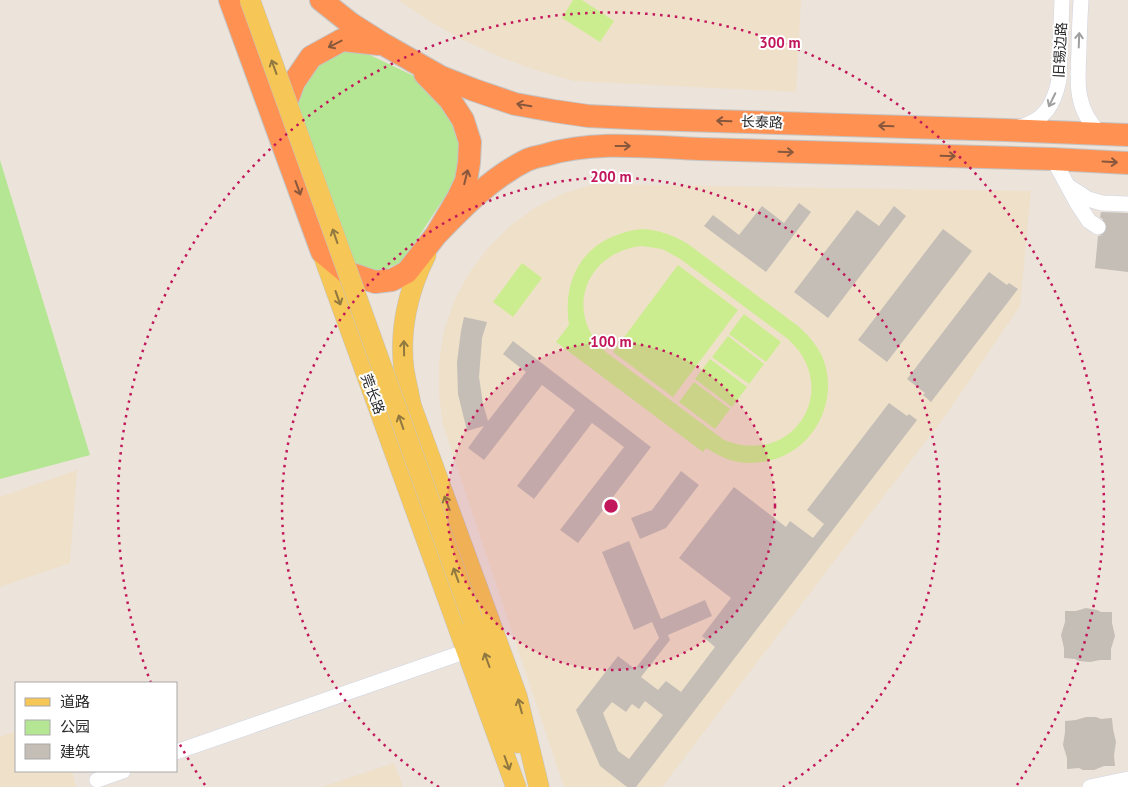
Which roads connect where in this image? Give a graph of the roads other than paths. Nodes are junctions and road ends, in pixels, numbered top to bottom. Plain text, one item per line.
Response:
1 (230, 0) edge
2 (250, 0) edge
3 (321, 0) edge
4 (1062, 0) edge
5 (1080, 0) edge
6 (383, 44) junction
7 (408, 58) junction
8 (1005, 130) junction
9 (1101, 134) junction
10 (1128, 135) edge
11 (281, 143) junction
12 (1052, 159) junction
13 (1128, 163) edge
14 (1067, 186) junction
15 (1128, 204) edge
16 (1098, 227) tunnel mouth
17 (436, 235) junction
18 (322, 252) junction
19 (466, 651) junction
20 (178, 751) edge
21 (120, 772) edge
22 (1128, 779) edge
23 (97, 780) dead end
24 (516, 787) edge
25 (537, 787) edge
26 (1090, 787) edge

1 - 11 highway, 莞长路
25 -> 2 main road, 莞长路, bridge
3 - 6 highway
4 -> 8 street, 旧锡边路
9 -> 5 street, 旧锡边路
6 - 7 highway
6 -> 11 highway
8 -> 7 highway, 长泰路
17 -> 7 highway
8 - 9 highway, 长泰路
9 - 10 highway, 长泰路
11 -> 18 highway, 莞长路
12 -> 13 highway, 长泰路
12 - 14 street
17 -> 12 highway, 长泰路
14 - 15 street
14 - 16 street
17 - 18 highway
25 -> 17 main road, 莞长路
18 -> 19 main road, 莞长路
19 - 20 street
19 -> 24 main road, 莞长路
21 - 23 street
22 - 26 street

